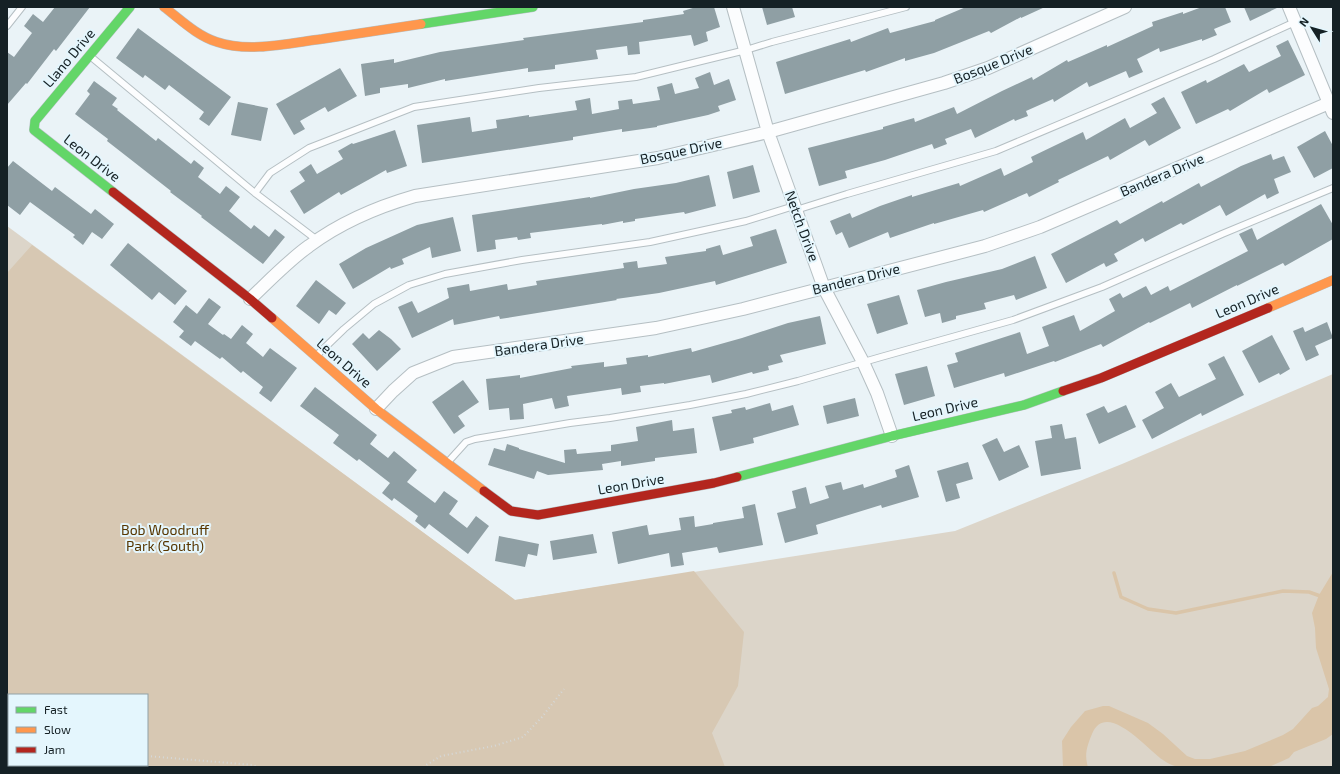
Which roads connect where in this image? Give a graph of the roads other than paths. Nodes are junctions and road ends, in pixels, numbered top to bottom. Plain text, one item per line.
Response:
1 (22, 7) edge
2 (130, 7) edge
3 (164, 7) edge
4 (532, 7) edge
5 (733, 7) edge
6 (906, 7) edge
7 (1125, 7) edge
8 (1289, 7) edge
9 (1295, 22) junction
10 (7, 26) edge
11 (746, 50) junction
12 (89, 56) junction
13 (1331, 108) edge
14 (34, 130) joint
15 (768, 132) junction
16 (1333, 188) edge
17 (255, 193) junction
18 (795, 208) junction
19 (317, 240) junction
20 (1333, 280) edge
21 (824, 288) junction
22 (250, 299) junction
23 (316, 357) junction
24 (863, 362) junction
25 (376, 409) junction
26 (892, 436) junction
27 (447, 463) junction

1 - 10 lane
2 - 12 street, Llano Drive
3 - 4 street
5 - 11 street, Netch Drive
6 - 11 lane
7 - 15 street, Bosque Drive
8 - 9 street
9 - 13 street
9 - 18 lane
11 - 15 street, Netch Drive
11 - 17 lane
12 - 14 street, Llano Drive
12 - 17 lane
13 - 21 street, Bandera Drive
14 - 22 street, Leon Drive
15 - 18 street, Netch Drive
15 - 19 street, Bosque Drive
16 - 24 lane
17 - 19 lane
18 - 21 street, Netch Drive
18 - 23 lane
19 - 22 street, Bosque Drive
20 - 26 street, Leon Drive
21 - 24 street, Netch Drive
21 - 25 street, Bandera Drive
22 - 23 street, Leon Drive
23 - 25 street, Leon Drive
24 - 26 street, Netch Drive
24 - 27 lane
25 - 27 street, Leon Drive
26 - 27 street, Leon Drive

